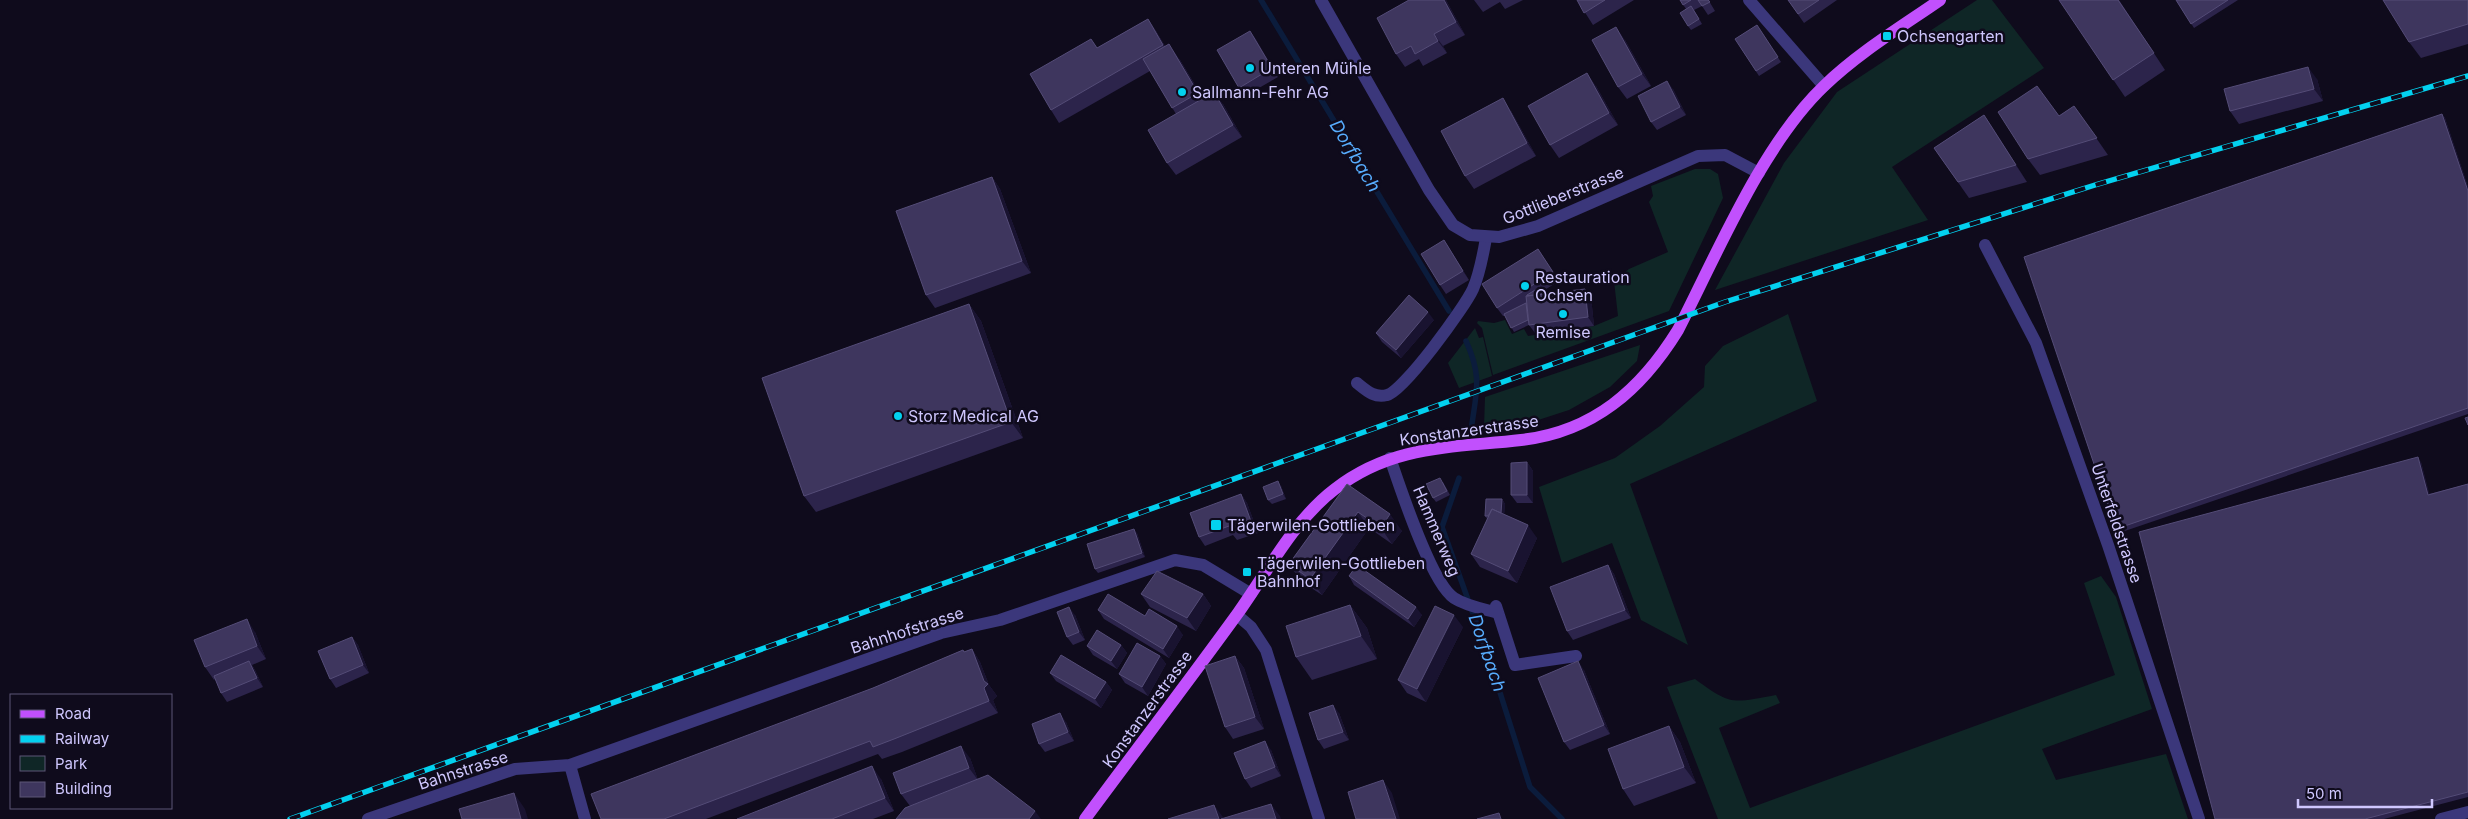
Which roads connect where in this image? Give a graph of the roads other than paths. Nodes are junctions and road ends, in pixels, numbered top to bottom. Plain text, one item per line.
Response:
1 (1321, 0) edge
2 (1749, 0) edge
3 (1940, 0) edge
4 (1824, 86) junction
5 (1758, 173) junction
6 (1486, 238) junction
7 (1984, 245) dead end
8 (1357, 383) dead end
9 (1390, 458) junction
10 (1251, 594) junction
11 (1237, 615) junction
12 (1576, 656) dead end
13 (570, 765) junction
14 (2468, 812) edge
15 (368, 819) edge
16 (585, 819) edge
17 (1085, 819) edge
18 (1319, 819) edge
19 (2199, 819) edge
20 (2441, 819) edge

1 - 6 street, Gottlieberstrasse
2 - 4 street
3 - 4 main road, Konstanzerstrasse
4 - 5 main road, Konstanzerstrasse
5 - 6 street, Gottlieberstrasse
5 - 9 main road, Konstanzerstrasse
6 - 8 street
7 - 19 street, Unterfeldstrasse
9 - 10 main road, Konstanzerstrasse
9 - 12 street, Hammerweg
10 - 11 main road, Konstanzerstrasse
10 - 13 street, Bahnhofstrasse
11 - 17 main road, Konstanzerstrasse
11 - 18 street
13 - 15 street, Bahnstrasse
13 - 16 street
14 - 20 street

